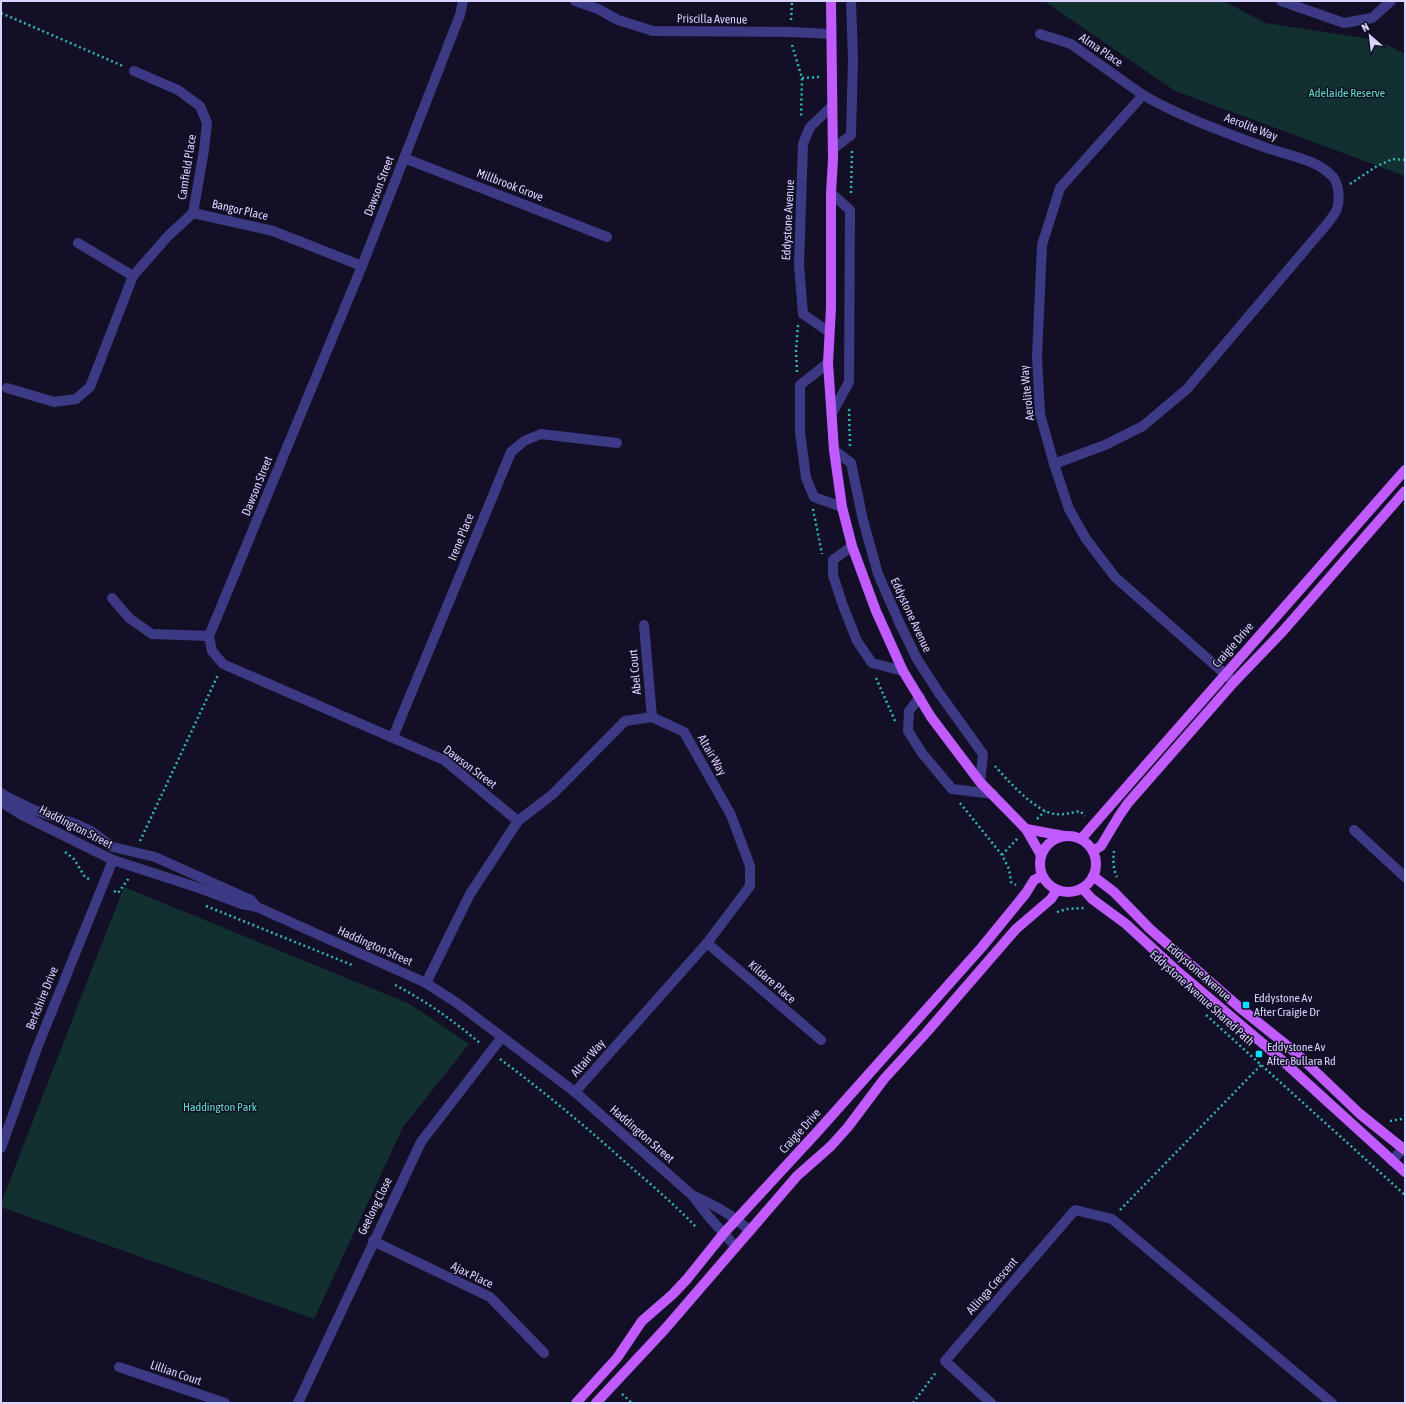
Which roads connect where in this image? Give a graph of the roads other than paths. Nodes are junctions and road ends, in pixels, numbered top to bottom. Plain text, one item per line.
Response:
1 (463, 1) edge
2 (575, 1) edge
3 (831, 1) edge
4 (851, 1) edge
5 (1281, 1) edge
6 (1391, 1) edge
7 (599, 5) edge
8 (831, 34) junction
9 (1040, 34) dead end
10 (134, 71) road end
11 (1143, 95) junction
12 (831, 107) junction
13 (833, 149) junction
14 (404, 158) junction
15 (831, 193) junction
16 (193, 213) junction
17 (607, 237) dead end
18 (78, 244) dead end
19 (362, 266) junction
20 (133, 276) junction
21 (829, 332) junction
22 (828, 364) junction
23 (7, 388) dead end
24 (832, 413) junction
25 (618, 443) dead end
26 (834, 450) junction
27 (1054, 464) junction
28 (1405, 470) edge
29 (1405, 491) edge
30 (842, 507) junction
31 (852, 546) junction
32 (112, 598) dead end
33 (644, 626) dead end
34 (209, 636) junction
35 (903, 671) junction
36 (1225, 674) junction
37 (1234, 682) junction
38 (920, 697) junction
39 (652, 717) junction
40 (393, 737) junction
41 (980, 782) junction
42 (1, 793) edge
43 (993, 794) junction
44 (1, 802) edge
45 (518, 822) junction
46 (1026, 829) junction
47 (1354, 830) dead end
48 (1066, 836) junction
49 (1081, 839) junction
50 (1093, 851) junction
51 (1041, 855) junction
52 (113, 860) junction
53 (1042, 876) junction
54 (1093, 876) junction
55 (1405, 877) edge
56 (1082, 888) junction
57 (1057, 890) junction
58 (257, 907) junction
59 (707, 943) junction
60 (426, 983) junction
61 (502, 1037) junction
62 (821, 1040) dead end
63 (575, 1092) junction
64 (1, 1148) edge
65 (1404, 1148) edge
66 (1392, 1161) junction
67 (1405, 1172) edge
68 (692, 1195) junction
69 (738, 1220) junction
70 (750, 1231) junction
71 (724, 1234) junction
72 (373, 1241) junction
73 (736, 1246) junction
74 (544, 1353) dead end
75 (119, 1367) dead end
76 (225, 1403) edge
77 (298, 1403) edge
78 (576, 1403) edge
79 (596, 1403) edge
80 (991, 1403) edge
81 (1332, 1403) edge

1 - 14 street, Dawson Street
2 - 7 street, Priscilla Avenue
3 - 8 main road
4 - 13 street
5 - 6 street
7 - 8 street, Priscilla Avenue
8 - 12 main road
9 - 11 street, Alma Place
10 - 16 street, Camfield Place
11 - 27 street, Aerolite Way
11 - 27 street, Aerolite Way
12 - 13 main road
12 - 21 street, Eddystone Avenue
13 - 15 main road
14 - 17 street, Millbrook Grove
14 - 19 street, Dawson Street
15 - 21 main road
15 - 24 street
16 - 19 street, Bangor Place
16 - 20 street, Bangor Place
18 - 20 street
19 - 34 street, Dawson Street
20 - 23 street, Bangor Place
21 - 22 main road
22 - 24 main road
22 - 30 street
24 - 26 main road
25 - 40 street, Irene Place
26 - 30 main road
26 - 41 street, Eddystone Avenue
27 - 36 street, Aerolite Way
28 - 36 main road, Craigie Drive
29 - 37 main road
30 - 31 main road
31 - 35 main road
31 - 35 street
32 - 34 street
33 - 39 street, Abel Court
34 - 40 street, Dawson Street
35 - 38 main road
36 - 37 street, Aerolite Way
36 - 49 main road, Craigie Drive
37 - 50 main road
38 - 41 main road
38 - 43 street
39 - 45 street
39 - 59 street, Altair Way
40 - 45 street, Dawson Street
41 - 43 main road
42 - 58 street
43 - 46 main road
44 - 52 street, Haddington Street
45 - 60 street
46 - 48 main road
46 - 51 main road
47 - 55 street
48 - 49 main road
48 - 51 main road
49 - 50 main road
50 - 54 main road
51 - 53 main road
52 - 58 street, Haddington Street
52 - 64 street, Berkshire Drive
53 - 57 main road
53 - 69 main road, Craigie Drive
54 - 56 main road
54 - 65 main road, Eddystone Avenue
56 - 57 main road
56 - 66 main road, Eddystone Avenue
57 - 70 main road
58 - 60 street, Haddington Street
59 - 62 street, Kildare Place
59 - 63 street, Altair Way
60 - 61 street, Haddington Street
61 - 63 street, Haddington Street
61 - 72 street, Geelong Close
63 - 68 street, Haddington Street
65 - 66 street
66 - 67 main road, Eddystone Avenue
68 - 69 street, Haddington Street
68 - 71 street, Haddington Street
69 - 70 street, Haddington Street
69 - 71 main road, Craigie Drive
70 - 73 main road
71 - 73 street, Haddington Street
71 - 78 main road, Craigie Drive
72 - 74 street, Ajax Place
72 - 77 street, Geelong Close
73 - 79 main road
75 - 76 street, Lillian Court
80 - 81 street, Allinga Crescent

